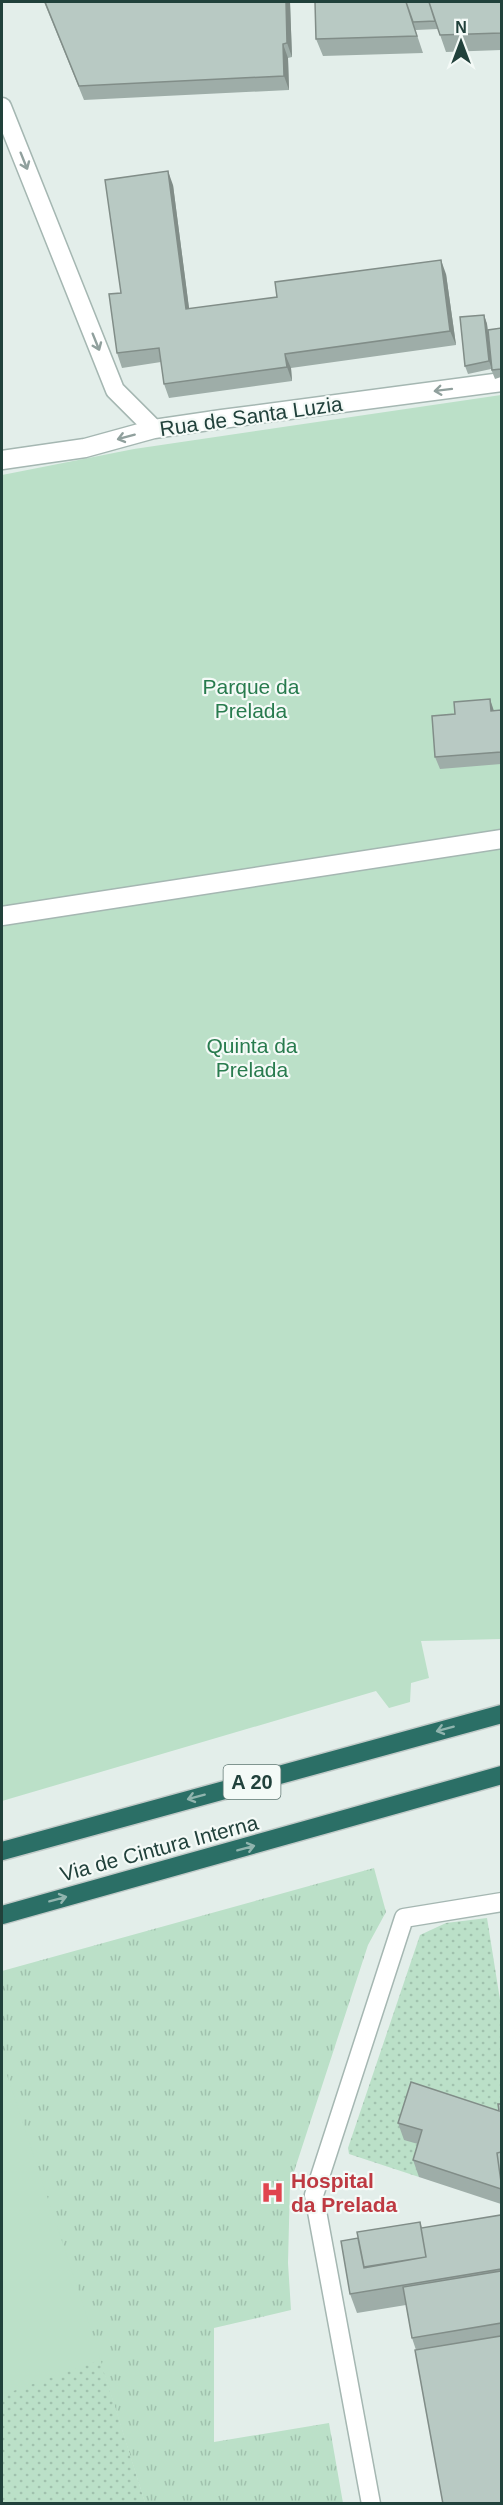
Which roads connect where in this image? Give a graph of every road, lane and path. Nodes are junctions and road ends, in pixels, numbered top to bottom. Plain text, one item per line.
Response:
1 (2, 107) edge
2 (501, 382) edge
3 (154, 429) junction
4 (2, 460) edge
5 (501, 839) edge
6 (2, 916) edge
7 (501, 1714) edge
8 (501, 1775) edge
9 (2, 1851) edge
10 (501, 1902) edge
11 (2, 1915) edge
12 (371, 2504) edge

1 -> 3 street
2 -> 3 street, Rua de Santa Luzia
3 -> 4 street, Rua de Santa Luzia
5 - 6 street
7 -> 9 highway, Via de Cintura Interna / A 20
11 -> 8 highway, Via de Cintura Interna
10 - 12 street

